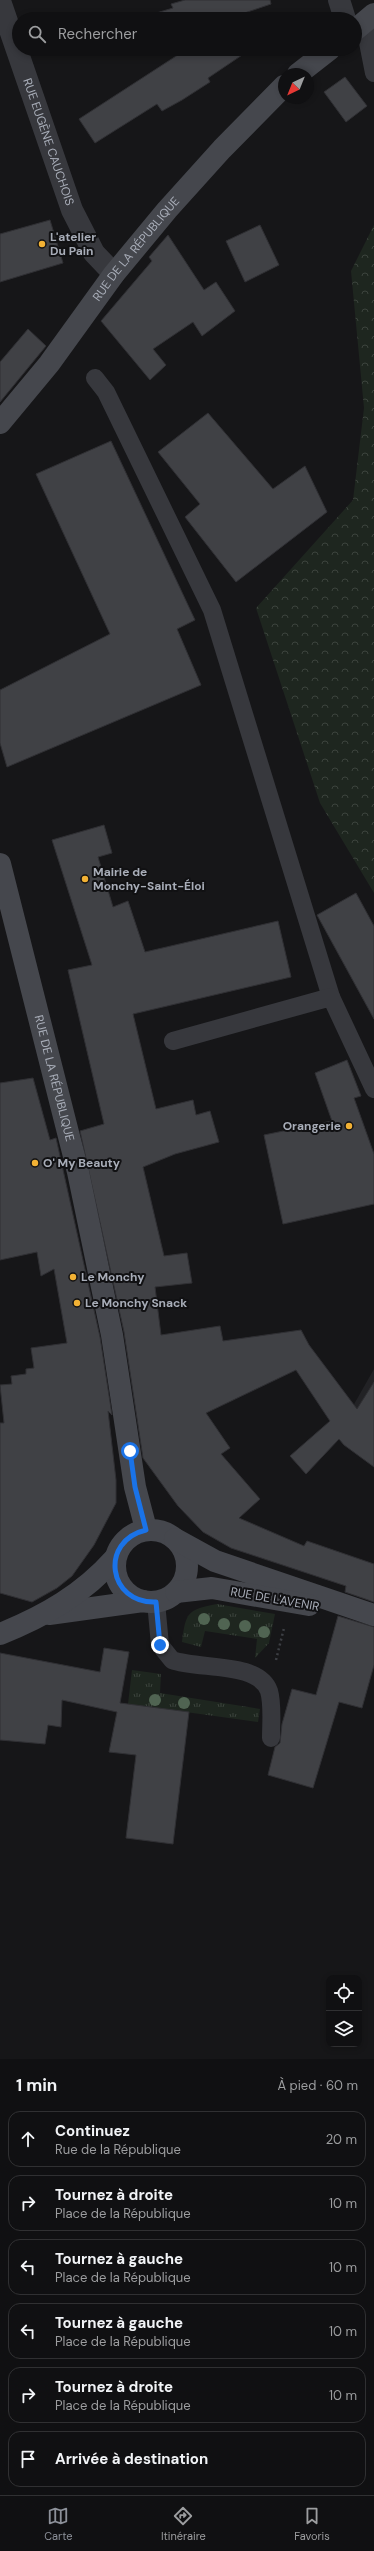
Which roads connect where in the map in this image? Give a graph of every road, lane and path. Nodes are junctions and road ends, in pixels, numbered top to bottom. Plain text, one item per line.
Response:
1 (339, 0) edge
2 (0, 1) edge
3 (351, 12) edge
4 (362, 28) edge
5 (12, 36) edge
6 (19, 56) edge
7 (321, 56) edge
8 (306, 68) edge
9 (374, 73) edge
10 (278, 92) edge
11 (114, 274) junction
12 (95, 378) dead end
13 (0, 423) edge
14 (0, 864) edge
15 (331, 997) junction
16 (173, 1041) dead end
17 (374, 1089) edge
18 (146, 1530) junction
19 (174, 1538) junction
20 (115, 1558) junction
21 (176, 1592) junction
22 (150, 1602) junction
23 (290, 1602) junction
24 (46, 1615) junction
25 (374, 1615) edge
26 (1, 1629) edge
27 (262, 1681) junction
28 (271, 1738) dead end

1 - 3 street
2 - 5 street, RUE EUGÈNE CAUCHOIS
4 - 9 lane
6 - 11 street, RUE EUGÈNE CAUCHOIS
7 - 8 street
10 - 11 street, RUE DE LA RÉPUBLIQUE
11 - 13 street, RUE DE LA RÉPUBLIQUE
12 - 15 lane
14 - 18 street, RUE DE LA RÉPUBLIQUE
15 - 16 lane
15 - 17 lane
18 - 19 street
18 - 20 street
19 - 21 street
19 - 25 street
20 - 22 street
20 - 24 street
21 - 22 street
21 - 23 street, RUE DE L'AVENIR
22 - 24 street
22 - 27 lane
23 - 25 street, RUE DE L'AVENIR
23 - 27 path
24 - 26 street
27 - 28 lane

